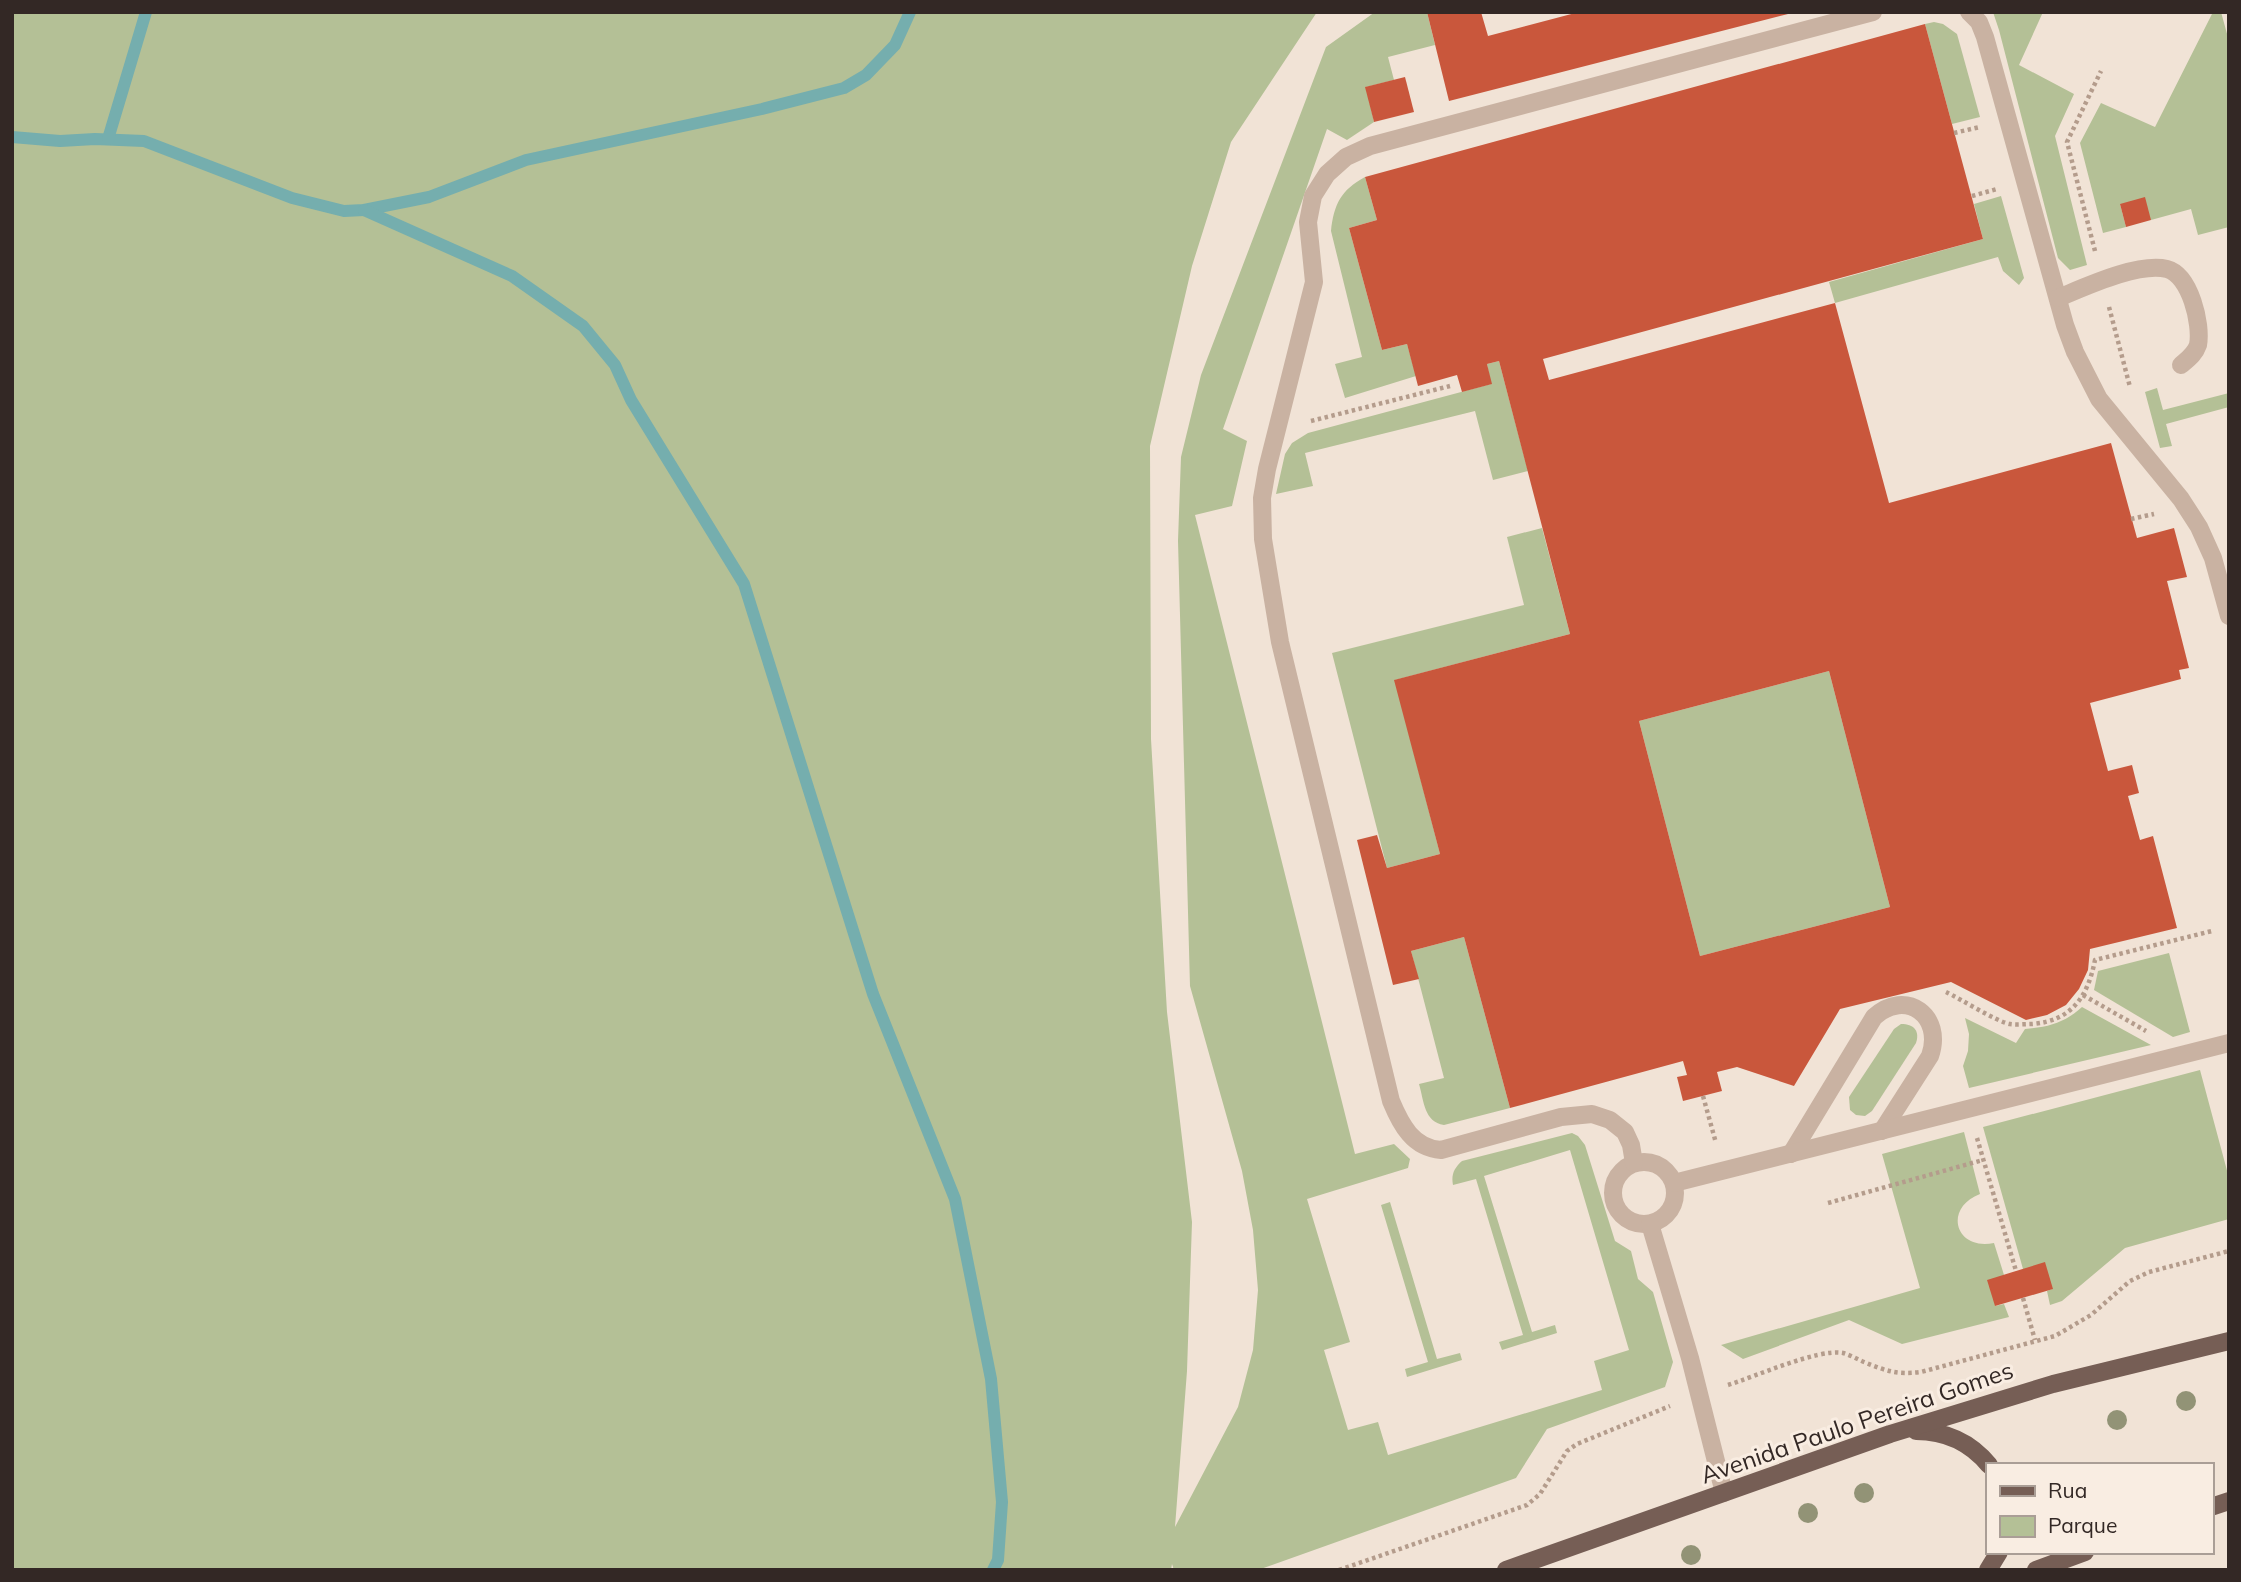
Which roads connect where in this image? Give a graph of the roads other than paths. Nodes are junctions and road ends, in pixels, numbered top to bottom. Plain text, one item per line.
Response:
1 (1873, 12) edge
2 (1969, 12) edge
3 (2058, 298) junction
4 (2181, 365) dead end
5 (2229, 616) edge
6 (2229, 1043) edge
7 (1882, 1131) junction
8 (1791, 1154) junction
9 (1634, 1163) junction
10 (1674, 1183) junction
11 (1650, 1224) junction
12 (2229, 1341) edge
13 (1890, 1434) junction
14 (1987, 1463) edge
15 (1724, 1493) junction
16 (1998, 1554) edge
17 (2080, 1554) edge
18 (1506, 1570) edge
19 (1988, 1570) edge
20 (2036, 1570) edge

1 - 9 lane
2 - 3 lane
3 - 4 lane
3 - 5 lane
6 - 7 lane
7 - 8 lane
7 - 8 lane
8 - 10 lane
9 - 10 lane
9 - 11 lane
10 - 11 lane
11 - 15 lane
12 - 13 main road, Avenida Paulo Pereira Gomes
13 - 14 main road
13 - 15 main road, Avenida Paulo Pereira Gomes
15 - 18 main road, Avenida Paulo Pereira Gomes
16 - 19 main road
17 - 20 main road

